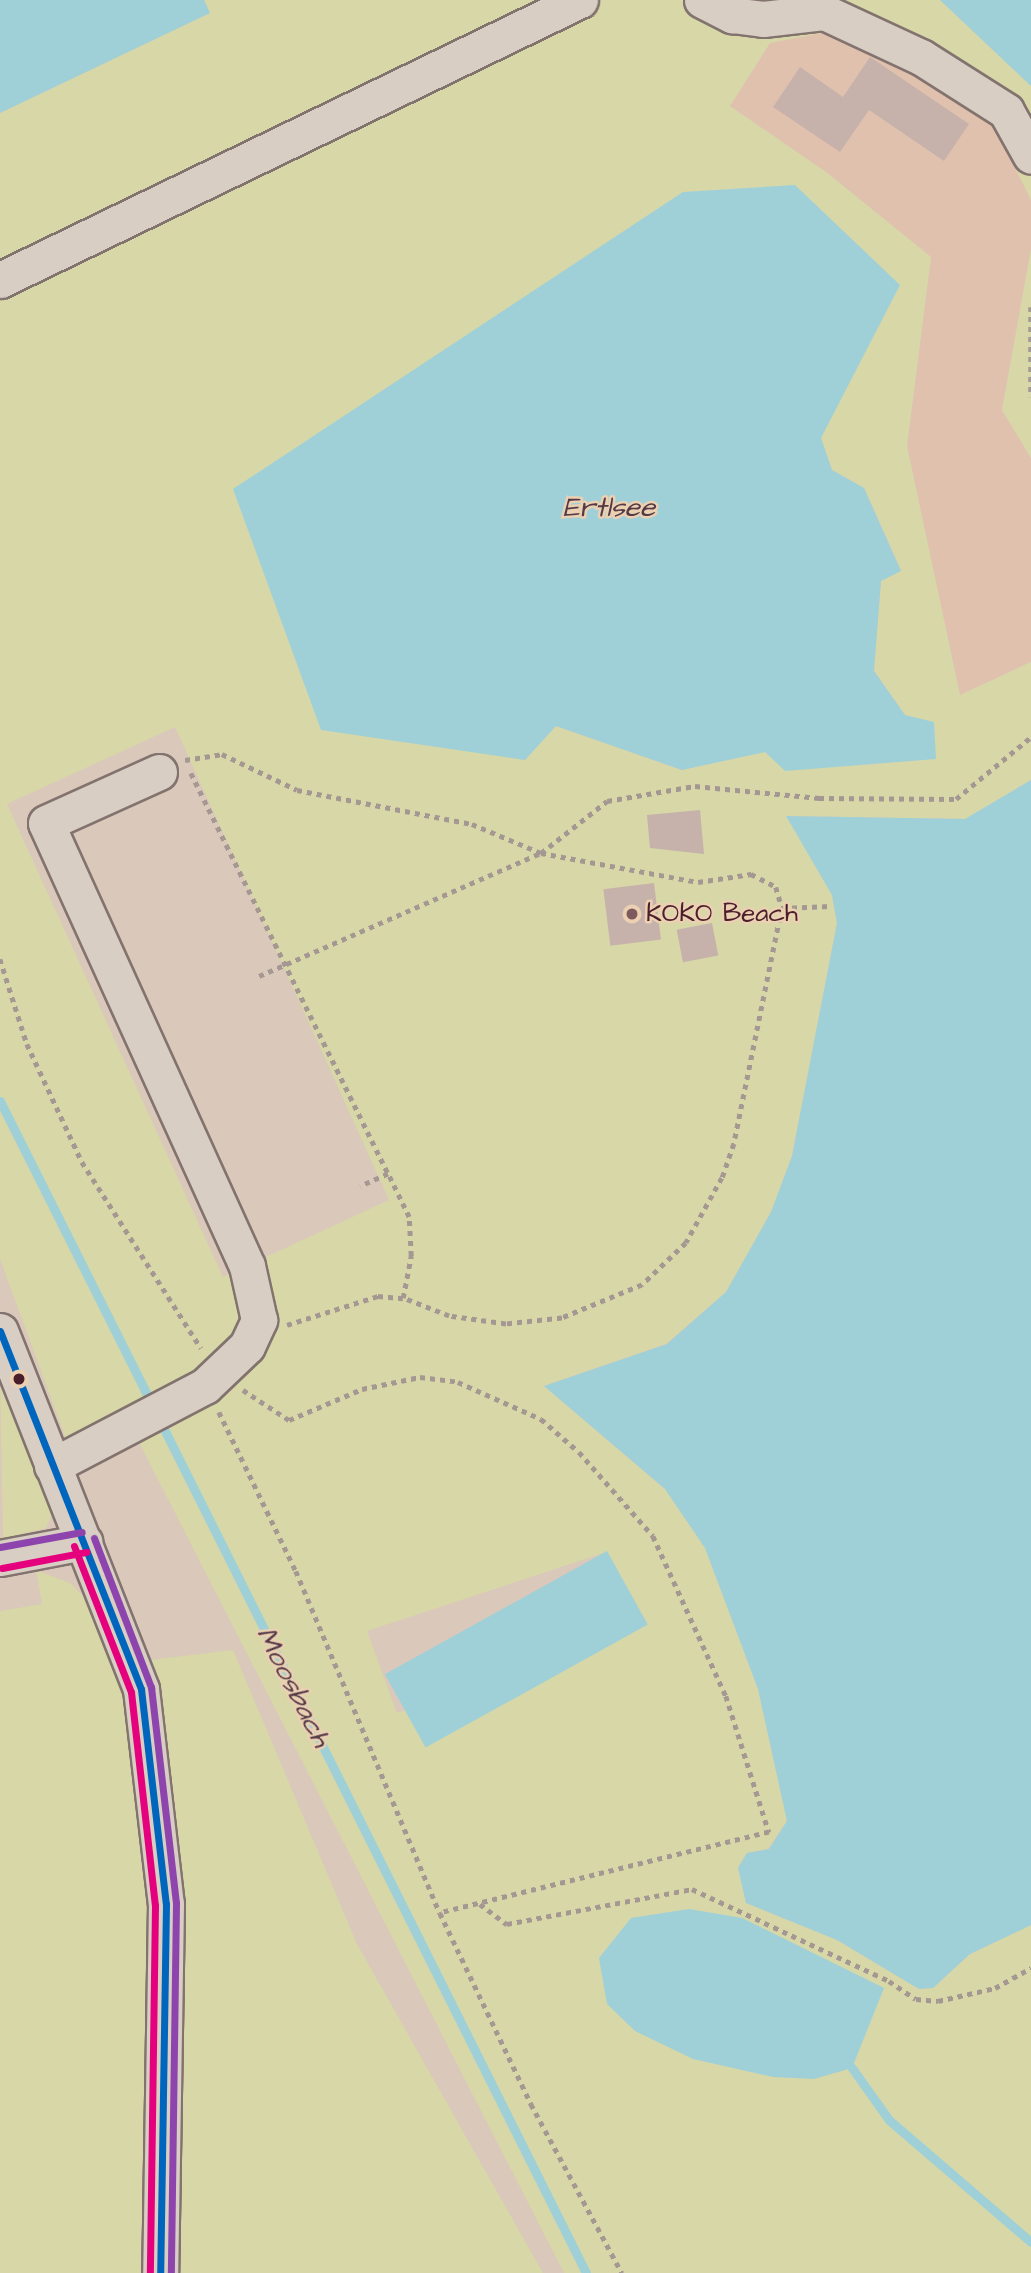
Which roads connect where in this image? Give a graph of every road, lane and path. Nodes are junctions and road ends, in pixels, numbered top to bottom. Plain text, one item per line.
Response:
1 (579, 0) edge
2 (702, 0) edge
3 (1031, 156) edge
4 (0, 280) edge
5 (1031, 307) edge
6 (1031, 397) edge
7 (1031, 737) edge
8 (172, 766) junction
9 (541, 853) junction
10 (831, 906) dead end
11 (782, 908) junction
12 (0, 959) edge
13 (286, 965) junction
14 (259, 976) dead end
15 (388, 1174) junction
16 (361, 1186) dead end
17 (402, 1298) junction
18 (0, 1331) edge
19 (253, 1336) junction
20 (201, 1385) junction
21 (52, 1466) junction
22 (84, 1542) junction
23 (0, 1558) edge
24 (480, 1904) junction
25 (440, 1913) junction
26 (1031, 1968) edge
27 (160, 2273) edge
28 (622, 2273) edge

1 - 4 street
2 - 3 street
5 - 6 path
7 - 9 path
8 - 9 path
8 - 13 path
8 - 19 street
9 - 11 path
9 - 13 path
10 - 11 path
11 - 17 path
12 - 20 path
13 - 14 path
13 - 15 path
15 - 16 path
15 - 17 path
17 - 19 path
18 - 21 street
19 - 20 street
20 - 21 street
20 - 24 path
20 - 25 path
21 - 22 street
22 - 23 street
22 - 27 street
24 - 25 path
24 - 26 path
25 - 28 path

